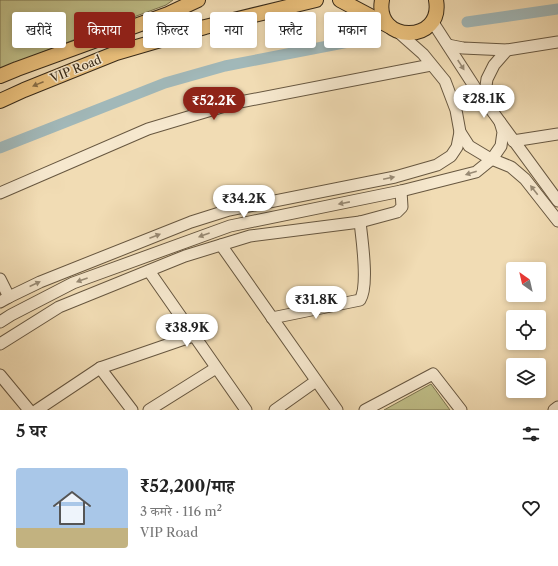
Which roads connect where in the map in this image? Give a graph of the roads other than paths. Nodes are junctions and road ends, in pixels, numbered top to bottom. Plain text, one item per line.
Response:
1 (198, 0) edge
2 (316, 0) edge
3 (340, 0) edge
4 (382, 0) edge
5 (441, 2) edge
6 (432, 21) junction
7 (393, 28) junction
8 (558, 42) edge
9 (448, 45) junction
10 (507, 50) junction
11 (431, 65) junction
12 (0, 76) edge
13 (484, 100) junction
14 (0, 101) edge
15 (500, 122) junction
16 (460, 132) junction
17 (558, 134) edge
18 (513, 141) junction
19 (492, 159) junction
20 (401, 191) junction
21 (0, 193) edge
22 (558, 201) edge
23 (558, 221) edge
24 (360, 222) junction
25 (221, 245) junction
26 (149, 271) junction
27 (0, 279) edge
28 (4, 299) edge
29 (272, 318) junction
30 (0, 322) edge
31 (193, 336) junction
32 (0, 344) edge
33 (100, 368) junction
34 (216, 368) junction
35 (0, 375) edge
36 (316, 381) junction
37 (558, 407) edge
38 (29, 410) edge
39 (37, 410) edge
40 (132, 410) edge
41 (150, 410) edge
42 (246, 410) edge
43 (275, 410) edge
44 (337, 410) edge
45 (365, 410) edge
46 (461, 410) edge
47 (554, 410) edge

1 - 12 main road, VIP Road
2 -> 14 main road, VIP Road
3 - 7 main road
4 - 7 main road
5 - 6 main road
6 - 7 main road
6 - 9 street
7 - 11 street
8 - 10 street
9 - 10 street
9 -> 13 street
10 - 13 street
11 - 16 street
11 - 21 street
13 - 15 street
15 - 18 street
15 - 19 street
16 - 19 street
28 -> 16 street
17 - 18 street
18 - 22 street
19 -> 20 street
23 -> 19 street
20 - 24 street
20 -> 30 street
24 - 25 street
24 - 29 street
25 - 26 street
25 - 29 street
26 - 31 street
26 - 32 street
27 - 28 street
29 - 36 street
31 - 33 street
31 - 34 street
33 - 39 street
33 - 40 street
34 - 41 street
34 - 42 street
35 - 38 street
36 - 43 street
36 - 44 street
37 - 47 street
45 - 46 street

